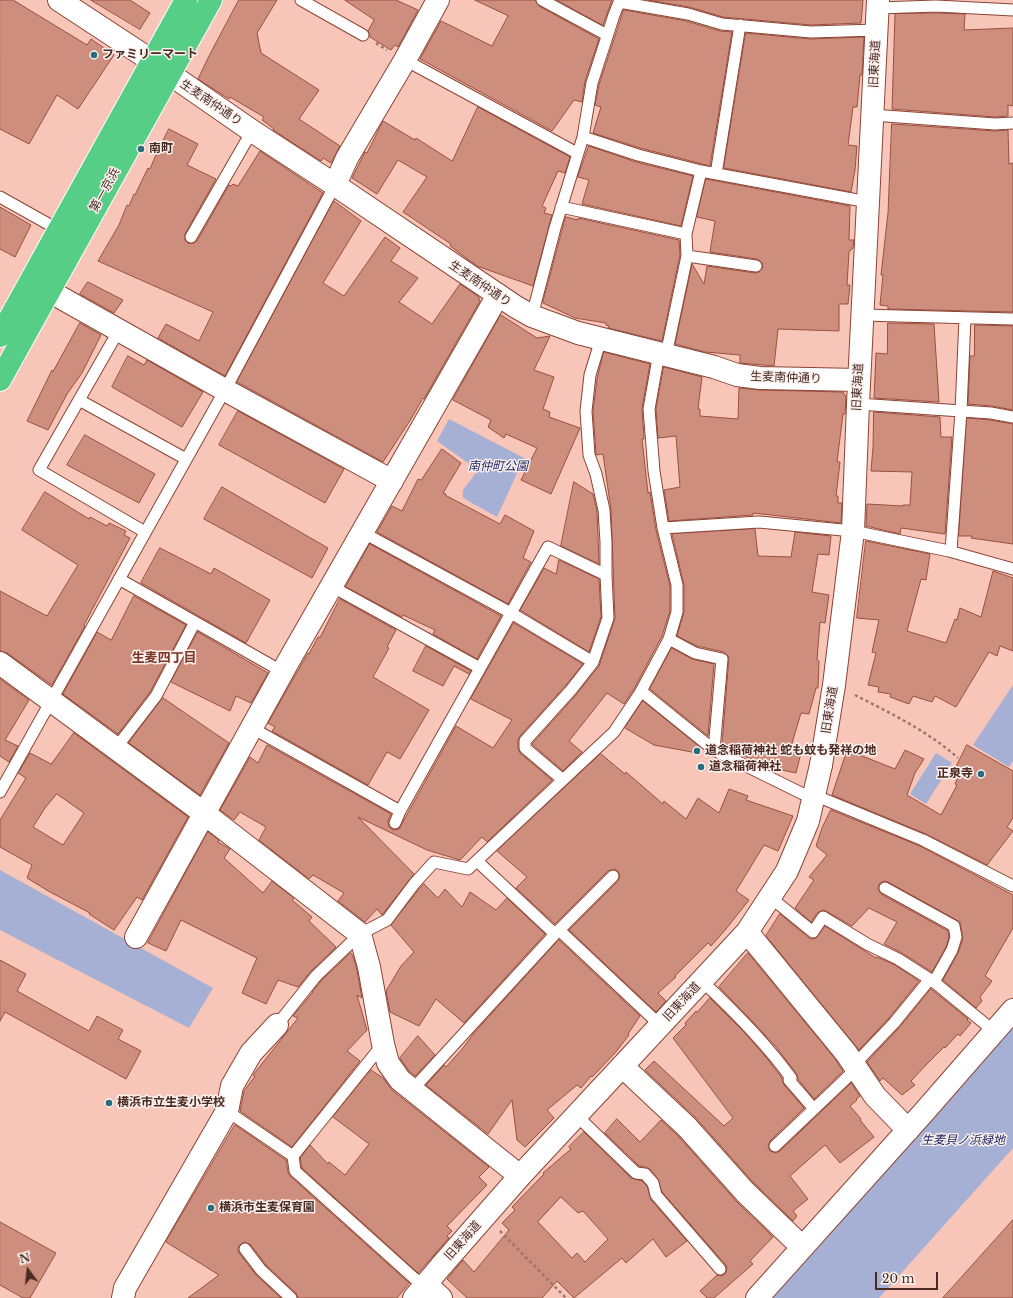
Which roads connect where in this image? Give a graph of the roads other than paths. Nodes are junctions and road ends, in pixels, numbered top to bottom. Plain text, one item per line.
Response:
1 (59, 0) edge
2 (186, 0) edge
3 (211, 0) edge
4 (300, 0) edge
5 (438, 0) edge
6 (542, 0) edge
7 (620, 1) edge
8 (878, 4) edge
9 (1013, 10) edge
10 (740, 25) junction
11 (877, 30) junction
12 (362, 36) road end
13 (607, 36) junction
14 (397, 56) junction
15 (152, 61) junction
16 (169, 75) junction
17 (872, 115) junction
18 (1013, 123) edge
19 (252, 131) junction
20 (582, 137) junction
21 (577, 153) junction
22 (701, 171) junction
23 (716, 174) junction
24 (335, 185) junction
25 (0, 197) edge
26 (868, 202) junction
27 (561, 207) junction
28 (58, 230) junction
29 (686, 234) junction
30 (191, 237) dead end
31 (688, 256) junction
32 (756, 266) dead end
33 (50, 290) junction
34 (498, 295) junction
35 (862, 315) junction
36 (532, 316) junction
37 (964, 318) junction
38 (1013, 319) edge
39 (119, 330) junction
40 (0, 336) edge
41 (601, 339) junction
42 (663, 354) junction
43 (0, 380) edge
44 (859, 380) junction
45 (225, 390) junction
46 (79, 400) junction
47 (858, 404) junction
48 (961, 411) junction
49 (1013, 417) edge
50 (186, 459) junction
51 (392, 481) junction
52 (663, 528) junction
53 (853, 531) junction
54 (145, 532) junction
55 (362, 532) junction
56 (951, 551) junction
57 (1013, 569) edge
58 (606, 575) junction
59 (119, 579) junction
60 (332, 586) junction
61 (510, 613) junction
62 (195, 622) junction
63 (669, 639) junction
64 (0, 662) edge
65 (593, 662) junction
66 (480, 668) junction
67 (283, 672) junction
68 (641, 691) junction
69 (52, 700) junction
70 (252, 728) junction
71 (116, 748) junction
72 (714, 750) junction
73 (563, 780) junction
74 (0, 792) edge
75 (814, 794) junction
76 (400, 811) junction
77 (205, 814) junction
78 (395, 823) dead end
79 (478, 861) junction
80 (613, 876) dead end
81 (1012, 884) edge
82 (885, 888) dead end
83 (770, 897) junction
84 (557, 932) junction
85 (747, 932) junction
86 (360, 934) junction
87 (136, 936) dead end
88 (932, 980) junction
89 (702, 981) junction
90 (1013, 1010) edge
91 (277, 1025) joint
92 (660, 1025) junction
93 (995, 1032) junction
94 (383, 1044) junction
95 (622, 1066) junction
96 (855, 1067) junction
97 (413, 1089) junction
98 (814, 1109) junction
99 (227, 1111) junction
100 (576, 1115) junction
101 (908, 1130) junction
102 (775, 1146) dead end
103 (293, 1156) junction
104 (520, 1176) junction
105 (802, 1247) junction
106 (245, 1249) dead end
107 (720, 1269) dead end
108 (427, 1293) edge
109 (123, 1298) edge
110 (292, 1298) edge
111 (757, 1298) edge

1 - 15 street, 生麦南仲通り
2 - 15 highway, 第一京浜
3 - 16 highway, 第一京浜
4 - 12 lane
5 - 14 street
6 - 13 lane
7 - 10 lane
7 - 13 lane
8 - 9 lane
8 - 11 street, 旧東海道
10 - 11 lane
10 - 23 lane
11 - 17 street, 旧東海道
13 - 20 lane
14 - 21 lane
14 - 24 street
15 - 16 street, 生麦南仲通り
15 - 28 highway, 第一京浜
16 - 19 street, 生麦南仲通り
16 - 33 highway, 第一京浜
17 - 18 lane
17 - 26 street, 旧東海道
19 - 24 street, 生麦南仲通り
19 - 30 lane
20 - 21 lane
20 - 22 lane
21 - 27 lane
22 - 23 lane
22 - 29 lane
23 - 26 lane
24 - 34 street, 生麦南仲通り
24 - 45 lane
25 - 28 lane
26 - 35 street, 旧東海道
27 - 29 lane
27 - 36 lane
28 - 40 highway, 第一京浜
29 - 31 lane
31 - 32 lane
31 - 42 lane
33 - 39 street
33 - 43 highway, 第一京浜
34 - 36 street, 生麦南仲通り
34 - 51 street
35 - 37 lane
35 - 44 street, 旧東海道
36 - 41 street, 生麦南仲通り
37 - 38 lane
37 - 48 lane
39 - 45 street
39 - 46 lane
41 - 42 street, 生麦南仲通り
41 - 58 lane
42 - 44 street, 生麦南仲通り
42 - 52 lane
44 - 47 street, 旧東海道
45 - 50 lane
45 - 51 street
46 - 50 lane
46 - 54 lane
47 - 48 lane
47 - 53 street, 旧東海道
48 - 49 lane
48 - 56 lane
50 - 54 lane
51 - 55 street
52 - 53 lane
52 - 63 lane
53 - 56 lane
53 - 75 street, 旧東海道
54 - 59 lane
55 - 60 street
55 - 61 lane
56 - 57 lane
58 - 61 lane
58 - 65 lane
59 - 62 lane
59 - 69 lane
60 - 66 lane
60 - 67 street
61 - 65 lane
61 - 66 lane
62 - 67 lane
62 - 71 lane
63 - 68 lane
63 - 72 lane
64 - 69 street
65 - 73 lane
66 - 76 lane
67 - 70 street
68 - 72 lane
68 - 73 lane
69 - 71 street
69 - 74 lane
70 - 76 lane
70 - 77 street
71 - 77 street
72 - 75 lane
73 - 79 lane
75 - 81 lane
75 - 83 street, 旧東海道
76 - 78 lane
77 - 86 street
77 - 87 street
79 - 84 lane
79 - 86 lane
80 - 84 lane
82 - 88 lane
83 - 85 street, 旧東海道
83 - 88 lane
84 - 92 lane
84 - 97 lane
85 - 89 street, 旧東海道
85 - 96 street
86 - 91 lane
86 - 94 street
88 - 93 lane
88 - 96 lane
89 - 92 street, 旧東海道
89 - 98 lane
90 - 93 street
91 - 99 street
92 - 95 street, 旧東海道
93 - 101 street
94 - 97 street
94 - 103 lane
95 - 100 street, 旧東海道
95 - 105 street
96 - 98 lane
96 - 101 street
97 - 104 street
98 - 102 lane
99 - 103 lane
99 - 109 street
100 - 104 street, 旧東海道
100 - 107 lane
101 - 105 street
103 - 108 lane
104 - 108 street, 旧東海道
105 - 111 street
106 - 110 lane

